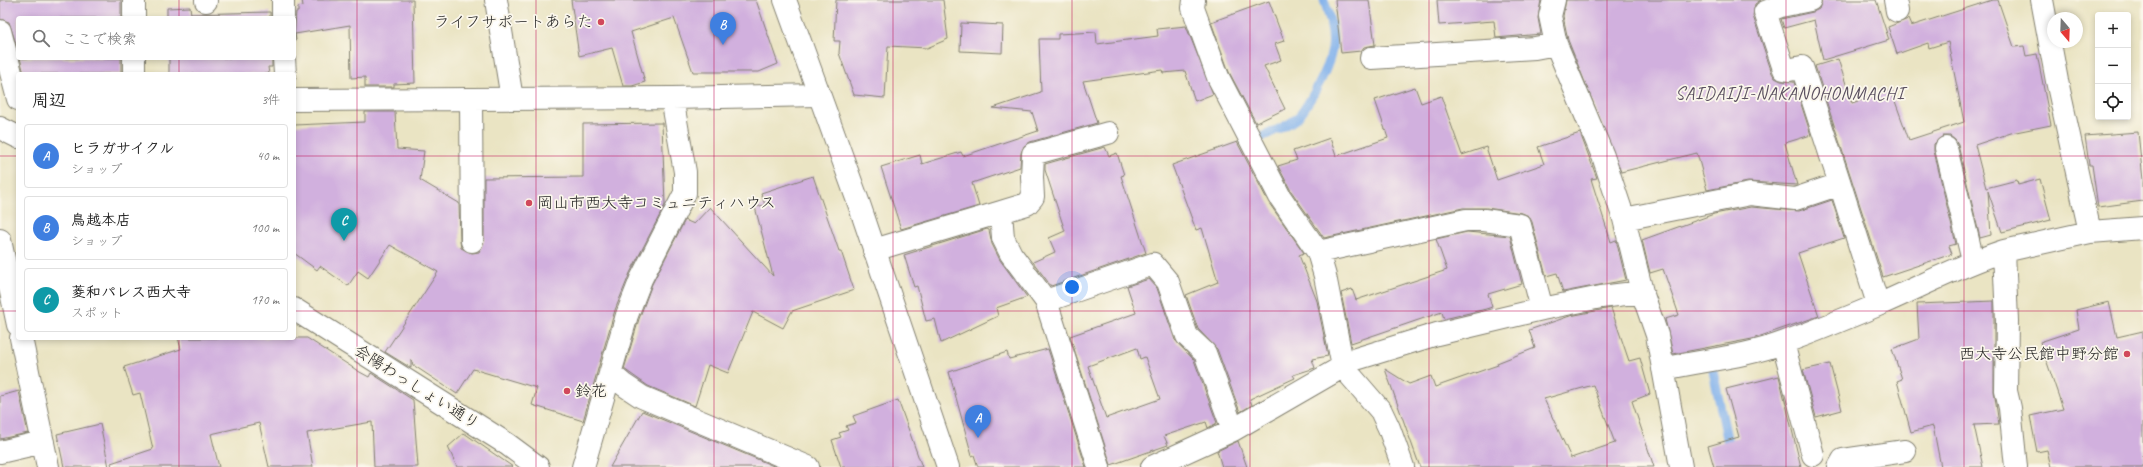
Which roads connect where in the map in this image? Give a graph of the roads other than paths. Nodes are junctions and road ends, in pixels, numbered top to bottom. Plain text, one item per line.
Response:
1 (134, 0) edge
2 (283, 0) edge
3 (496, 0) edge
4 (785, 0) edge
5 (1194, 0) edge
6 (1554, 0) edge
7 (1810, 0) edge
8 (2042, 0) edge
9 (134, 16) edge
10 (284, 16) edge
11 (0, 31) edge
12 (1556, 44) junction
13 (1371, 58) dead end
14 (134, 60) edge
15 (284, 60) edge
16 (134, 72) edge
17 (285, 72) edge
18 (16, 91) edge
19 (820, 95) junction
20 (672, 98) junction
21 (512, 99) junction
22 (296, 100) edge
23 (470, 100) junction
24 (0, 128) edge
25 (1108, 133) dead end
26 (16, 136) edge
27 (1946, 148) dead end
28 (1840, 184) junction
29 (1001, 212) junction
30 (1624, 219) junction
31 (2143, 228) edge
32 (2090, 232) junction
33 (0, 240) edge
34 (472, 241) dead end
35 (874, 250) junction
36 (2004, 251) junction
37 (1318, 252) junction
38 (1973, 261) junction
39 (1642, 292) junction
40 (1046, 301) junction
41 (1878, 304) junction
42 (1542, 309) junction
43 (296, 310) edge
44 (16, 316) edge
45 (21, 340) edge
46 (1783, 343) junction
47 (1343, 368) junction
48 (1663, 369) junction
49 (610, 373) junction
50 (1233, 430) junction
51 (43, 442) junction
52 (1905, 451) dead end
53 (0, 452) edge
54 (1813, 454) dead end
55 (48, 467) edge
56 (538, 467) edge
57 (583, 467) edge
58 (808, 467) edge
59 (948, 467) edge
60 (1099, 467) edge
61 (1152, 467) edge
62 (1404, 467) edge
63 (1681, 467) edge
64 (1839, 467) edge
65 (2016, 467) edge

1 - 9 street
2 - 10 street
3 - 21 street
4 - 19 street
5 - 37 street
6 - 12 street
7 - 28 street
8 - 32 street
11 - 18 street
12 - 13 street
12 - 30 street
14 - 16 street
15 - 17 street
19 - 20 street
19 - 35 street
20 - 21 street
20 - 49 street
21 - 23 street
22 - 23 street
23 - 34 street
24 - 26 street
25 - 29 street
27 - 38 street
28 - 30 street
28 - 41 street
29 - 35 street
29 - 40 street
30 - 39 street
31 - 32 street
32 - 36 street
33 - 44 street
35 - 59 street
36 - 38 street
36 - 65 street
37 - 42 street
37 - 47 street
38 - 41 street
39 - 42 street
39 - 48 street
40 - 50 street
40 - 60 street
41 - 46 street
42 - 47 street
43 - 56 street, 会陽わっしょい通り
45 - 51 street
46 - 48 street
46 - 54 street
47 - 50 street
47 - 62 street
48 - 63 street
49 - 57 street
49 - 58 street
50 - 61 street
51 - 53 street
51 - 55 street
52 - 64 street

